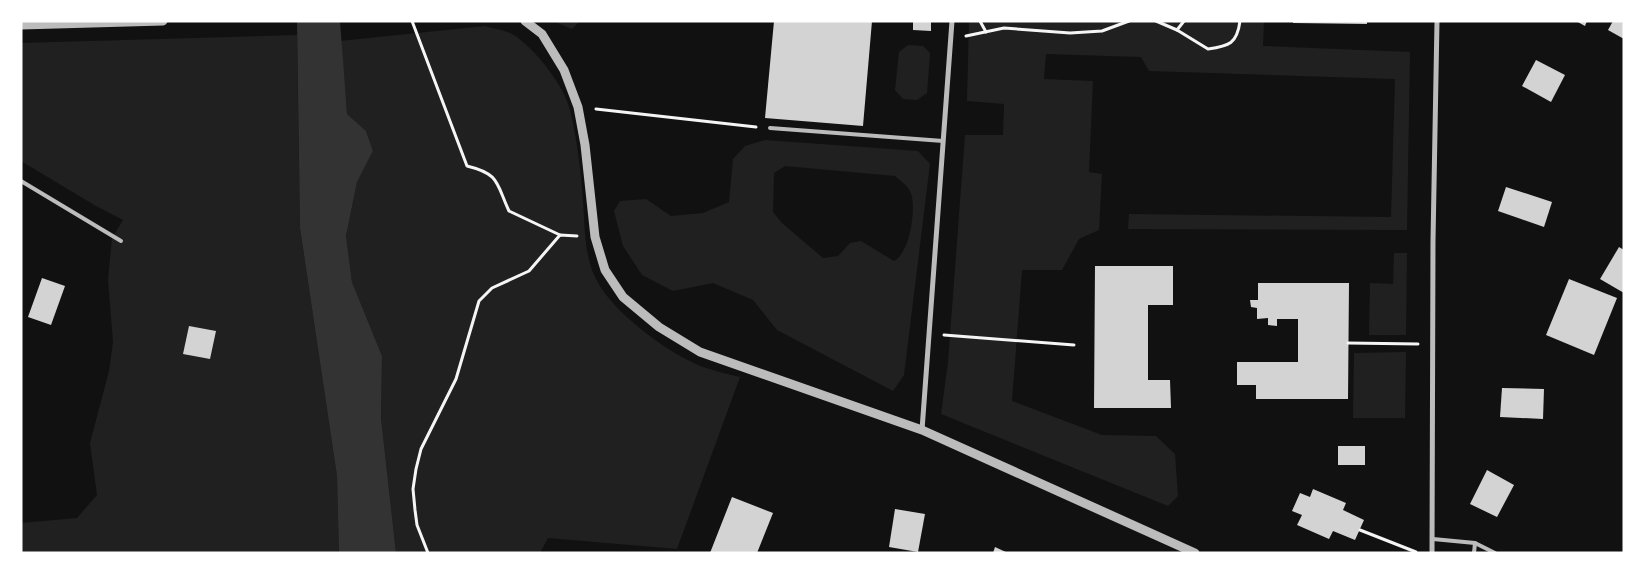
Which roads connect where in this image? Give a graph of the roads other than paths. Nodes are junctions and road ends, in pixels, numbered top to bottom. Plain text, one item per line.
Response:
1 (163, 21) edge
2 (524, 21) edge
3 (952, 21) edge
4 (1438, 21) edge
5 (21, 25) edge
6 (770, 128) road end
7 (943, 141) junction
8 (21, 181) edge
9 (121, 242) dead end
10 (922, 430) junction
11 (1433, 539) junction
12 (1475, 543) junction
13 (1195, 553) edge
14 (1432, 553) edge
15 (1474, 553) edge
16 (1495, 553) edge

1 - 5 street
2 - 10 street
3 - 7 street
4 - 11 street
6 - 7 lane
7 - 10 street
8 - 9 lane
10 - 13 street
11 - 12 lane
11 - 14 street
12 - 15 lane
12 - 16 lane

